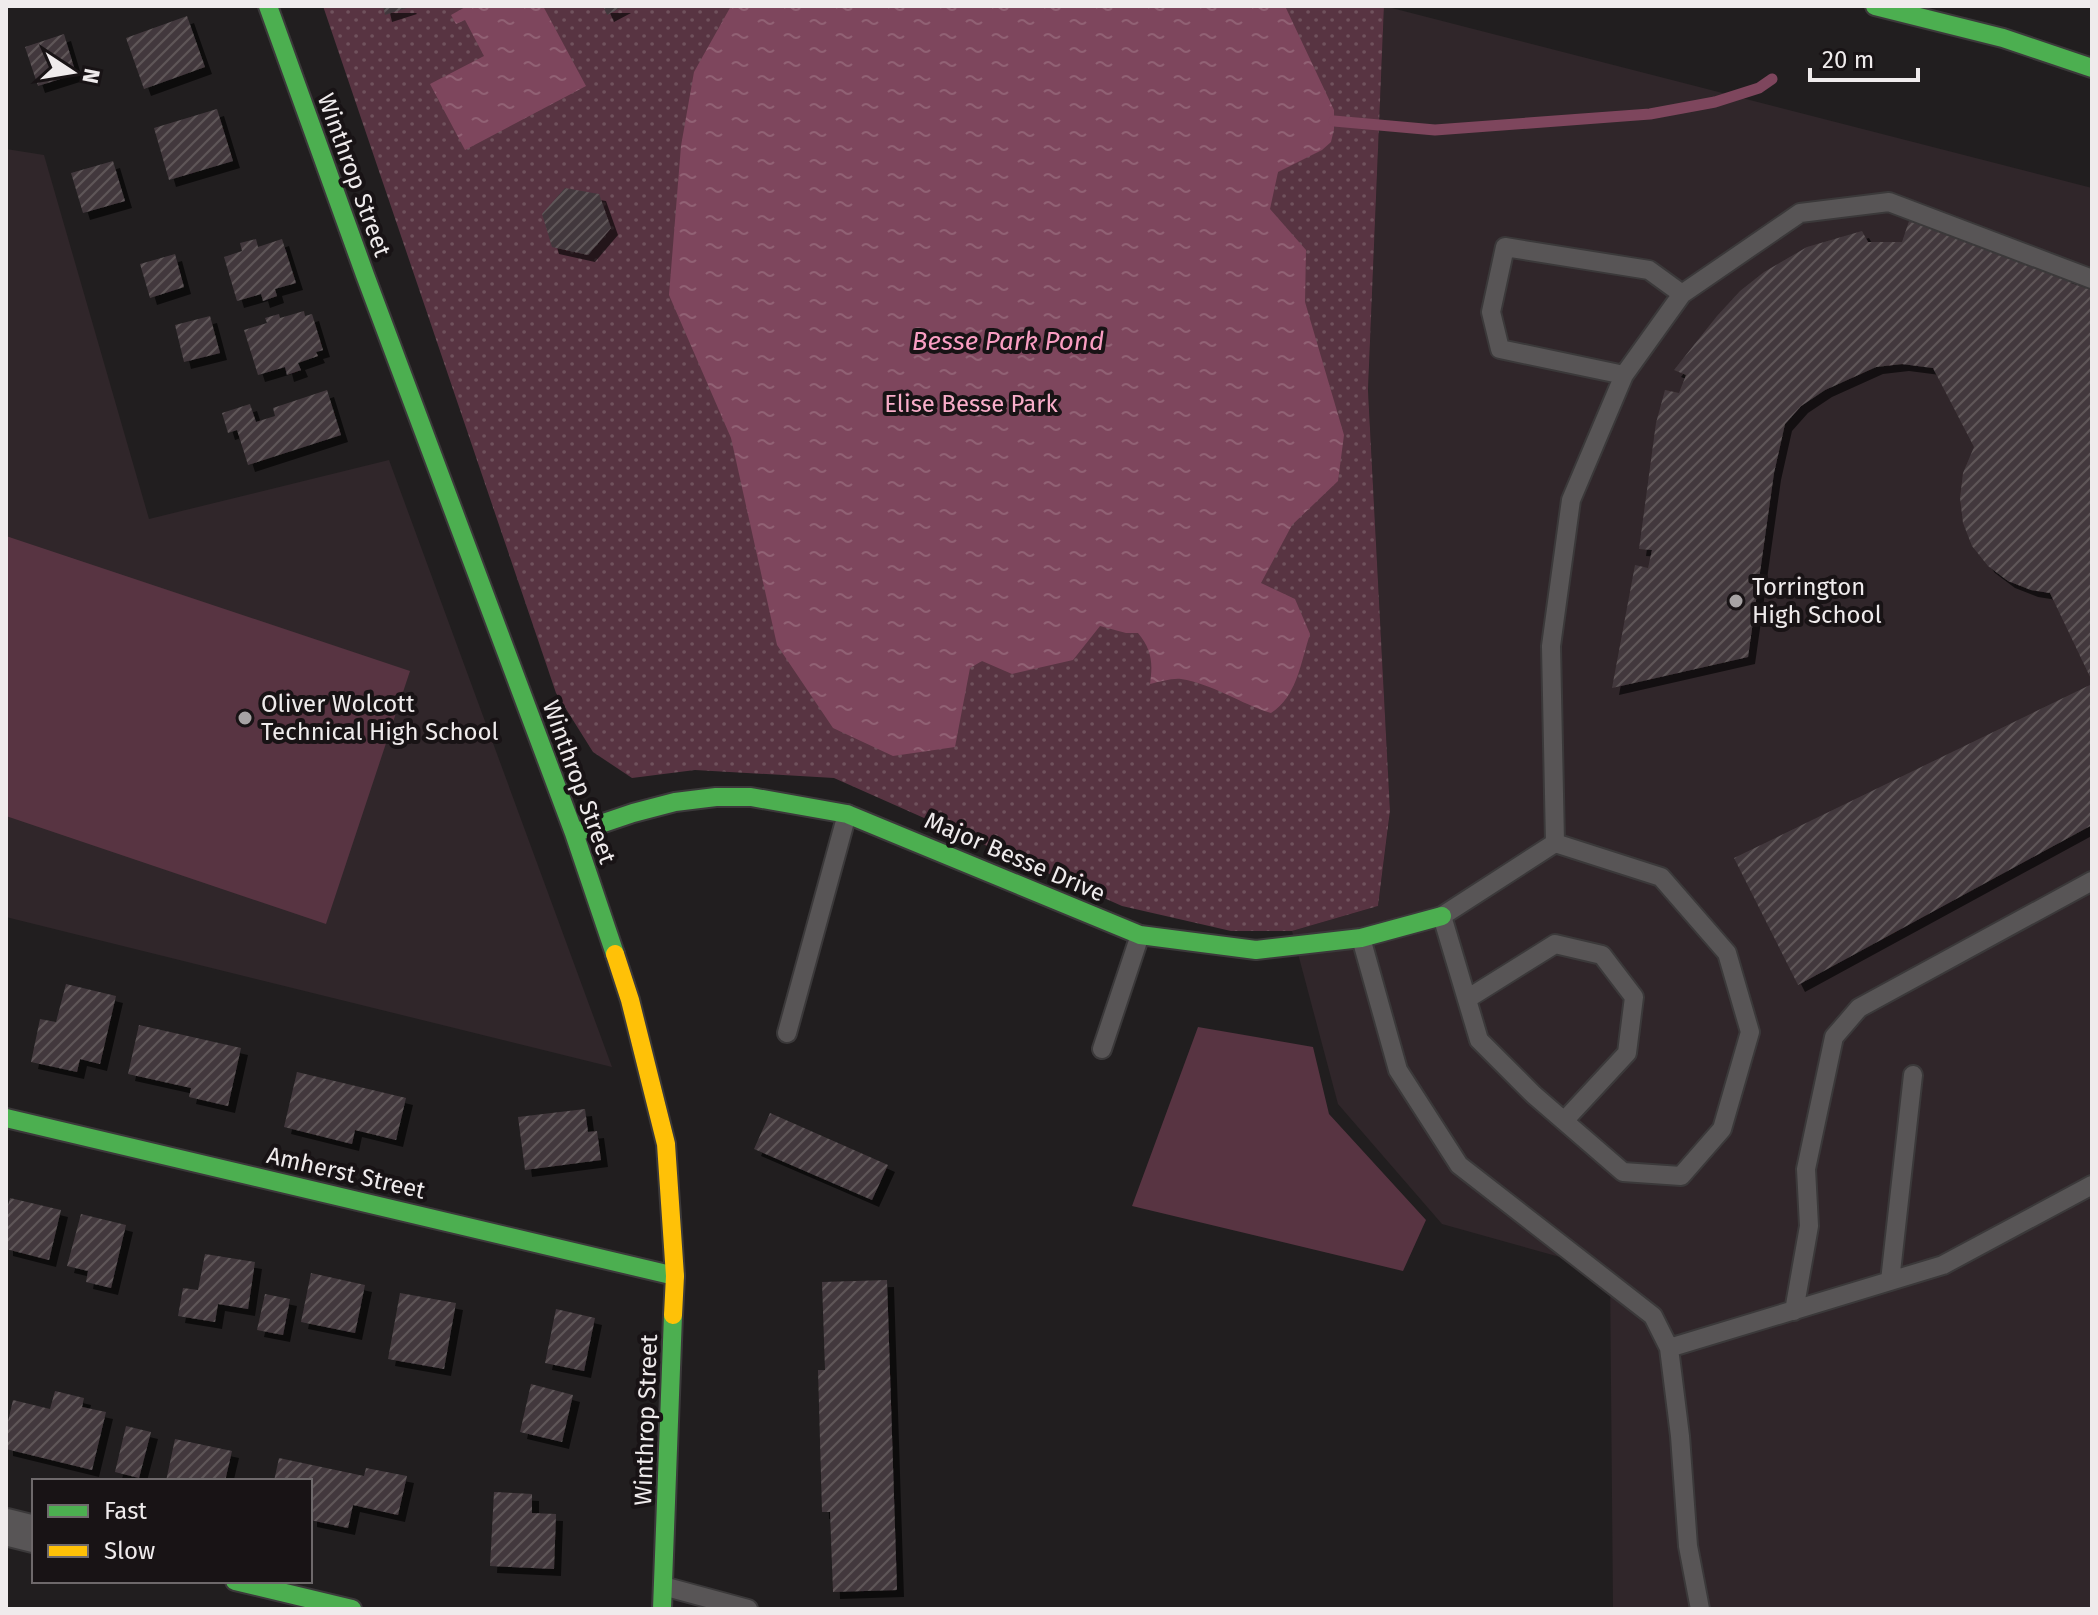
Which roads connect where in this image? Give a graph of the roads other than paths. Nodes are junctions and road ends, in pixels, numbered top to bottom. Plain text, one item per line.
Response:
1 (268, 6) edge
2 (1875, 6) edge
3 (2092, 68) edge
4 (2092, 279) edge
5 (1682, 294) junction
6 (1624, 375) junction
7 (847, 814) junction
8 (574, 833) junction
9 (1555, 843) junction
10 (2092, 881) edge
11 (1442, 916) junction
12 (1140, 935) junction
13 (1361, 938) junction
14 (1467, 999) junction
15 (787, 1033) dead end
16 (1102, 1049) dead end
17 (1913, 1075) dead end
18 (6, 1118) edge
19 (1564, 1121) junction
20 (2092, 1185) edge
21 (675, 1276) junction
22 (1890, 1281) junction
23 (1794, 1311) junction
24 (1669, 1348) junction
25 (6, 1527) edge
26 (32, 1534) edge
27 (663, 1586) junction
28 (240, 1591) edge
29 (352, 1609) edge
30 (662, 1609) edge
31 (748, 1609) edge
32 (1700, 1609) edge

1 - 8 main road, Winthrop Street
2 - 3 main road
4 - 5 lane
5 - 6 lane
5 - 6 lane
6 - 9 lane
7 - 8 main road, Major Besse Drive
7 - 12 main road, Major Besse Drive
7 - 15 lane
8 - 21 main road, Winthrop Street
9 - 11 lane
9 - 19 lane
10 - 23 lane
11 - 13 main road, Major Besse Drive
11 - 14 lane
12 - 13 main road, Major Besse Drive
12 - 16 lane
13 - 24 lane
14 - 19 lane
14 - 19 lane
17 - 22 lane
18 - 21 main road, Amherst Street
20 - 22 lane
21 - 27 main road, Winthrop Street
22 - 23 lane
23 - 24 lane
24 - 32 lane
25 - 26 street
27 - 30 main road, Winthrop Street
27 - 31 lane
28 - 29 main road

